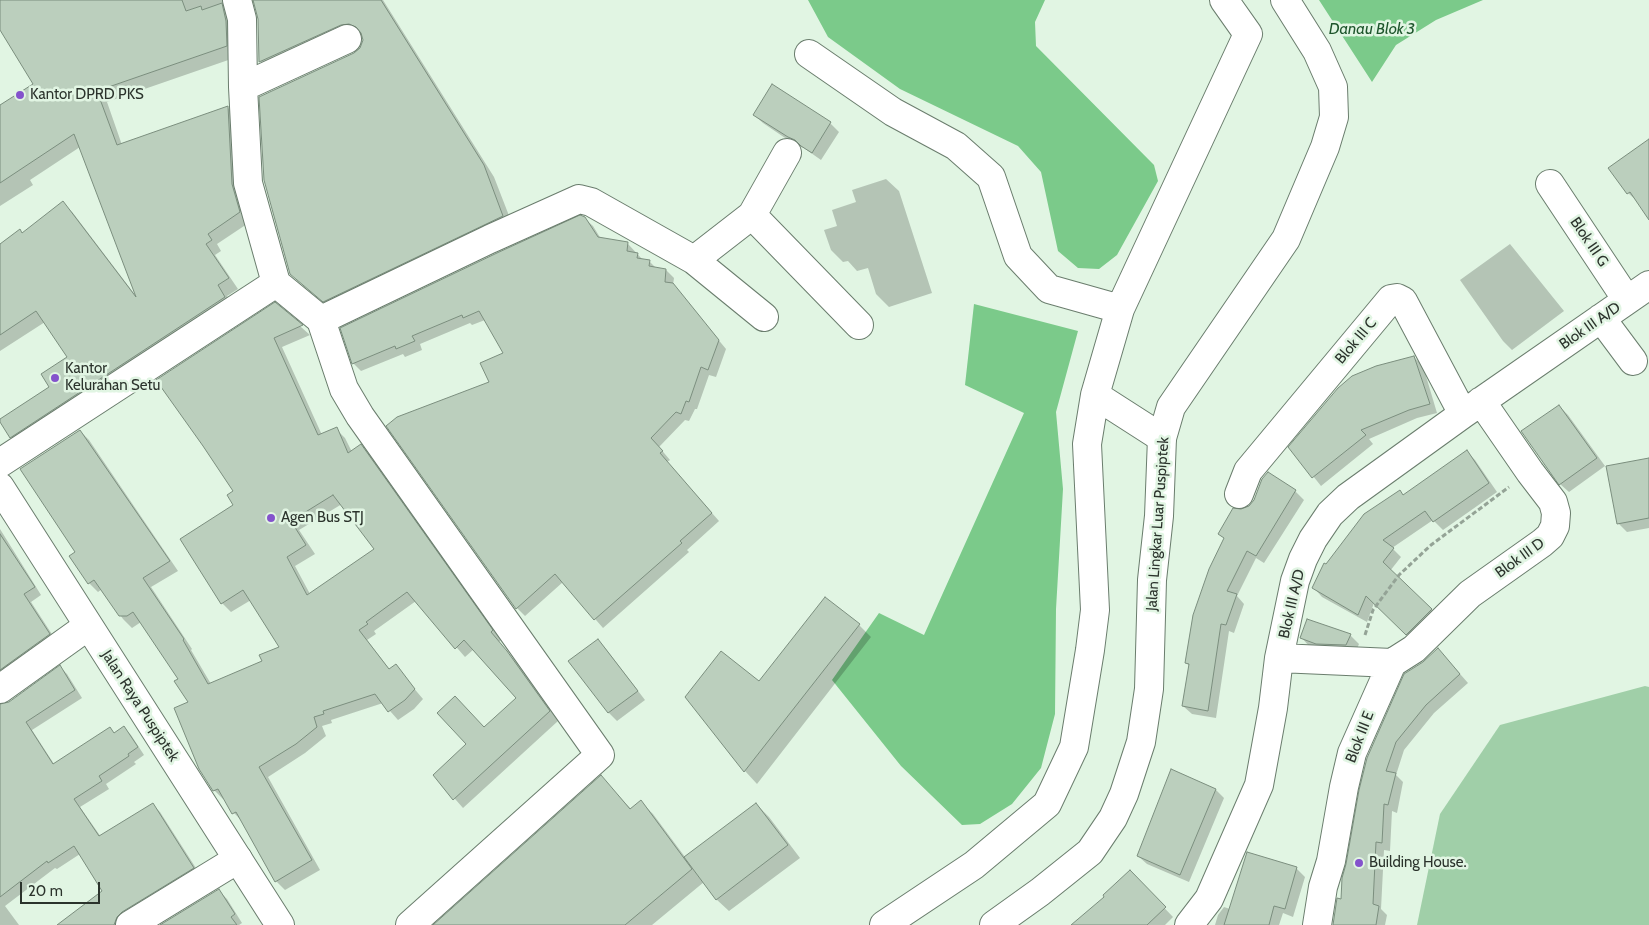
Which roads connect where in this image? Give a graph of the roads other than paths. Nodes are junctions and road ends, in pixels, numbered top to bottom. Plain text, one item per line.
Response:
1 (237, 0) edge
2 (1224, 0) edge
3 (1285, 0) edge
4 (347, 39) dead end
5 (809, 54) dead end
6 (243, 87) junction
7 (787, 153) dead end
8 (1550, 184) dead end
9 (752, 215) junction
10 (694, 260) junction
11 (276, 283) junction
12 (1638, 293) edge
13 (1120, 310) junction
14 (764, 317) dead end
15 (1600, 318) junction
16 (321, 320) junction
17 (859, 325) dead end
18 (1633, 361) dead end
19 (1095, 395) junction
20 (1472, 407) junction
21 (1162, 438) junction
22 (0, 463) edge
23 (0, 487) edge
24 (1239, 494) dead end
25 (88, 626) junction
26 (1279, 658) junction
27 (1392, 663) junction
28 (0, 689) edge
29 (238, 859) junction
30 (130, 925) edge
31 (280, 925) edge
32 (410, 925) edge
33 (884, 925) edge
34 (994, 925) edge
35 (1189, 925) edge
36 (1316, 925) edge

1 - 6 street
2 - 13 street
3 - 21 street, Jalan Lingkar Luar Puspiptek
4 - 6 street
5 - 13 street
6 - 11 street
7 - 9 street
8 - 12 street, Blok III G
9 - 10 street
9 - 17 street
10 - 14 street
10 - 16 street
11 - 16 street
11 - 22 street
12 - 15 street, Blok III A/D
13 - 19 street
15 - 18 street
15 - 20 street, Blok III A/D
16 - 32 street
19 - 21 street
19 - 33 street
20 - 24 street, Blok III C
20 - 26 street, Blok III A/D
20 - 27 street, Blok III D
21 - 34 street, Jalan Lingkar Luar Puspiptek
23 - 25 street, Jalan Raya Puspiptek
25 - 28 street
25 - 29 street, Jalan Raya Puspiptek
26 - 27 street
26 - 35 street, Blok III A/D
27 - 36 street, Blok III E
29 - 30 street
29 - 31 street, Jalan Raya Puspiptek

